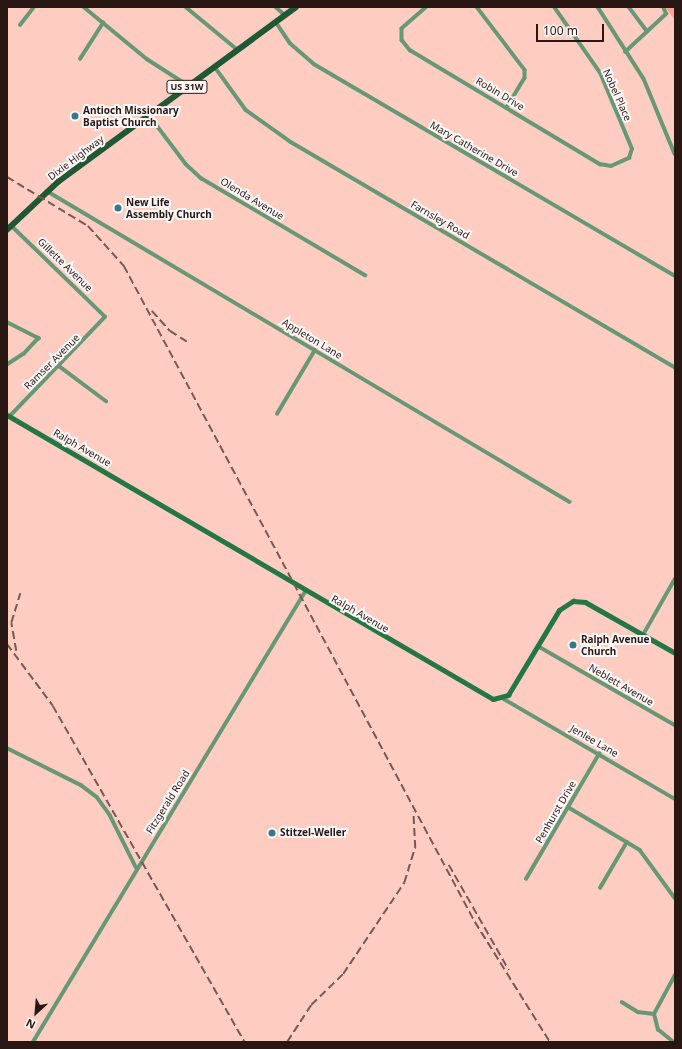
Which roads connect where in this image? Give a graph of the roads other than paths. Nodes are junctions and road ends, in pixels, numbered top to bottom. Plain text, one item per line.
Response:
1 (34, 7) edge
2 (84, 7) edge
3 (186, 7) edge
4 (276, 7) edge
5 (296, 7) edge
6 (428, 7) edge
7 (477, 7) edge
8 (554, 7) edge
9 (598, 7) edge
10 (629, 7) edge
11 (663, 7) edge
12 (285, 15) junction
13 (276, 22) junction
14 (103, 23) junction
15 (20, 25) dead end
16 (647, 31) junction
17 (238, 50) junction
18 (625, 52) junction
19 (80, 59) dead end
20 (215, 67) junction
21 (189, 86) junction
22 (507, 108) junction
23 (149, 115) junction
24 (632, 153) joint
25 (675, 154) edge
26 (47, 191) junction
27 (9, 228) edge
28 (365, 275) dead end
29 (675, 276) edge
30 (104, 318) joint
31 (7, 322) edge
32 (315, 350) junction
33 (7, 365) edge
34 (59, 366) junction
35 (675, 367) edge
36 (106, 401) dead end
37 (277, 414) dead end
38 (8, 415) edge
39 (570, 502) dead end
40 (675, 579) edge
41 (305, 592) junction
42 (643, 635) junction
43 (538, 646) junction
44 (675, 653) edge
45 (504, 699) junction
46 (675, 725) edge
47 (7, 748) edge
48 (599, 754) junction
49 (675, 800) edge
50 (568, 807) junction
51 (627, 842) junction
52 (136, 867) junction
53 (526, 879) dead end
54 (600, 888) dead end
55 (675, 898) edge
56 (675, 976) edge
57 (622, 1002) dead end
58 (654, 1014) junction
59 (668, 1041) edge
60 (33, 1042) edge
61 (673, 1042) edge

1 - 15 street
2 - 14 street
3 - 17 street
4 - 12 street
5 - 12 main road, Dixie Highway / US 31W
6 - 22 street, Robin Drive
7 - 22 street
8 - 24 street, Nobel Place
9 - 18 street
10 - 16 street
11 - 16 street
12 - 13 main road, Dixie Highway / US 31W
13 - 17 main road, Dixie Highway / US 31W
13 - 29 street, Mary Catherine Drive
14 - 19 street
14 - 21 street
16 - 18 street
17 - 20 main road, Dixie Highway / US 31W
18 - 25 street
20 - 21 main road, Dixie Highway / US 31W
20 - 35 street, Farnsley Road
21 - 23 main road, Dixie Highway / US 31W
22 - 24 street, Robin Drive
23 - 26 main road, Dixie Highway / US 31W
23 - 28 street, Olenda Avenue
26 - 27 main road, Dixie Highway / US 31W
26 - 32 street, Appleton Lane
27 - 30 street, Gillette Avenue
30 - 34 street, Ramser Avenue
31 - 33 street
32 - 37 street
32 - 39 street, Appleton Lane
34 - 36 street
34 - 38 street, Ramser Avenue
38 - 41 street, Ralph Avenue
40 - 42 street
41 - 45 street, Ralph Avenue
41 - 52 street, Fitzgerald Road
42 - 43 street
42 - 44 street
43 - 45 street
43 - 46 street, Neblett Avenue
45 - 48 street, Jenlee Lane
47 - 52 street
48 - 49 street, Jenlee Lane
48 - 50 street, Penhurst Drive
50 - 51 street
50 - 53 street, Penhurst Drive
51 - 54 street
51 - 55 street
52 - 60 street, Fitzgerald Road
56 - 58 street
57 - 58 street
58 - 59 street
59 - 61 street

